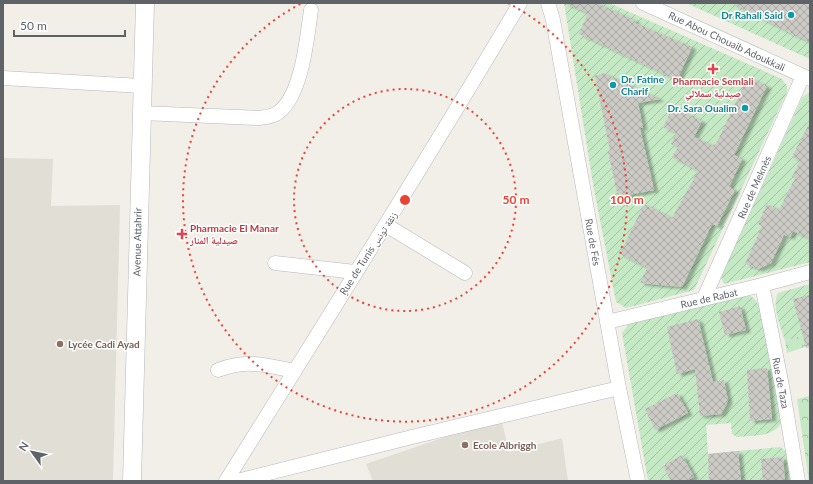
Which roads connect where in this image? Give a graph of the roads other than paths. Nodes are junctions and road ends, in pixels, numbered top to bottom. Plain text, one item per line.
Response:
1 (145, 3) edge
2 (520, 3) edge
3 (548, 3) edge
4 (643, 3) edge
5 (311, 10) dead end
6 (3, 78) edge
7 (807, 78) edge
8 (142, 86) junction
9 (141, 113) junction
10 (386, 225) junction
11 (275, 264) dead end
12 (355, 272) junction
13 (810, 272) edge
14 (465, 273) dead end
15 (762, 286) junction
16 (704, 298) junction
17 (607, 322) junction
18 (218, 370) dead end
19 (294, 371) junction
20 (619, 388) junction
21 (132, 481) edge
22 (226, 481) edge
23 (237, 481) edge
24 (638, 481) edge
25 (798, 481) edge

1 - 8 street, Avenue Attahrir
2 - 10 street, Rue de Tunis زنقة تونس
3 - 17 street, Rue de Fés
4 - 7 street, Rue Abou Chouaib Adoukkali
5 - 9 street
6 - 8 street
7 - 16 street, Rue de Meknès
8 - 9 street, Avenue Attahrir
9 - 21 street, Avenue Attahrir
10 - 12 street, Rue de Tunis زنقة تونس
10 - 14 street
11 - 12 street
12 - 19 street, Rue de Tunis زنقة تونس
13 - 15 street, Rue de Rabat
15 - 16 street, Rue de Rabat
15 - 25 street, Rue de Taza
16 - 17 street, Rue de Rabat
17 - 20 street, Rue de Fés
18 - 19 street
19 - 22 street, Rue de Tunis زنقة تونس
20 - 23 street
20 - 24 street, Rue de Fés

